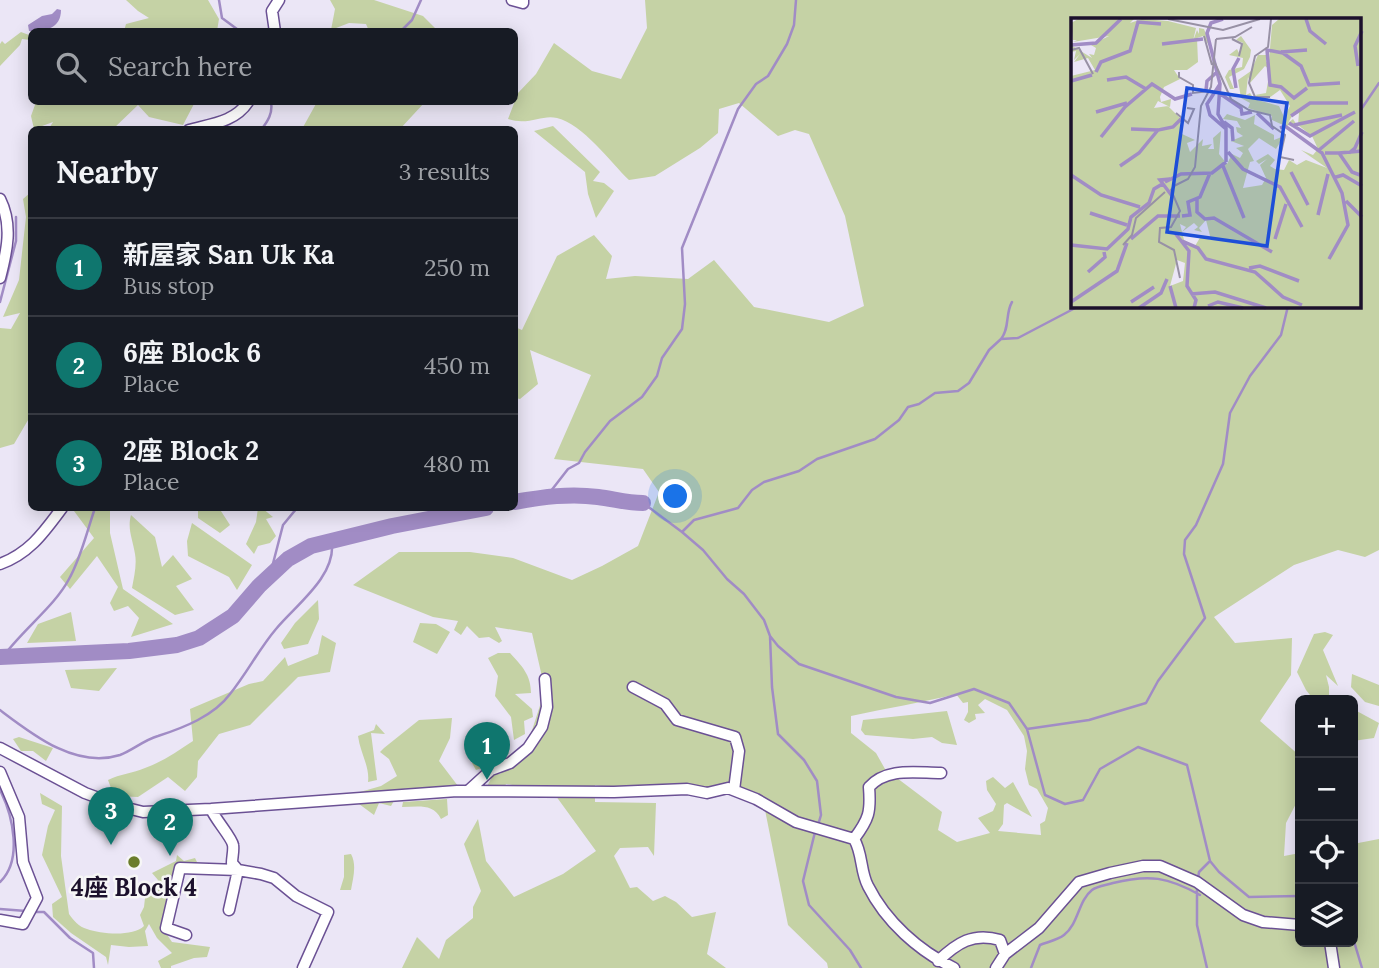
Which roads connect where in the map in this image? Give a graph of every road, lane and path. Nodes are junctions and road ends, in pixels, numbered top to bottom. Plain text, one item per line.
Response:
1 (279, 0) edge
2 (512, 0) edge
3 (523, 0) edge
4 (274, 28) edge
5 (246, 105) edge
6 (205, 126) edge
7 (0, 199) edge
8 (0, 278) edge
9 (60, 511) edge
10 (0, 564) edge
11 (545, 679) dead end
12 (634, 687) dead end
13 (0, 748) edge
14 (0, 772) edge
15 (940, 773) dead end
16 (468, 790) junction
17 (734, 790) junction
18 (211, 809) junction
19 (854, 839) junction
20 (238, 870) junction
21 (229, 910) dead end
22 (0, 920) edge
23 (1295, 925) edge
24 (186, 935) dead end
25 (1332, 947) edge
26 (1005, 954) junction
27 (938, 961) junction
28 (303, 968) edge
29 (954, 968) edge
30 (996, 968) edge
31 (1334, 968) edge

1 - 4 street
2 - 3 street
5 - 6 street
7 - 8 street
9 - 10 street
11 - 16 street
12 - 17 street
13 - 18 street
14 - 22 street
15 - 19 street
16 - 17 street
16 - 18 street
17 - 19 street
18 - 20 street
19 - 27 street
20 - 21 street
20 - 24 street
20 - 28 street
23 - 26 street
25 - 31 street
26 - 27 street
26 - 30 street
27 - 29 street

